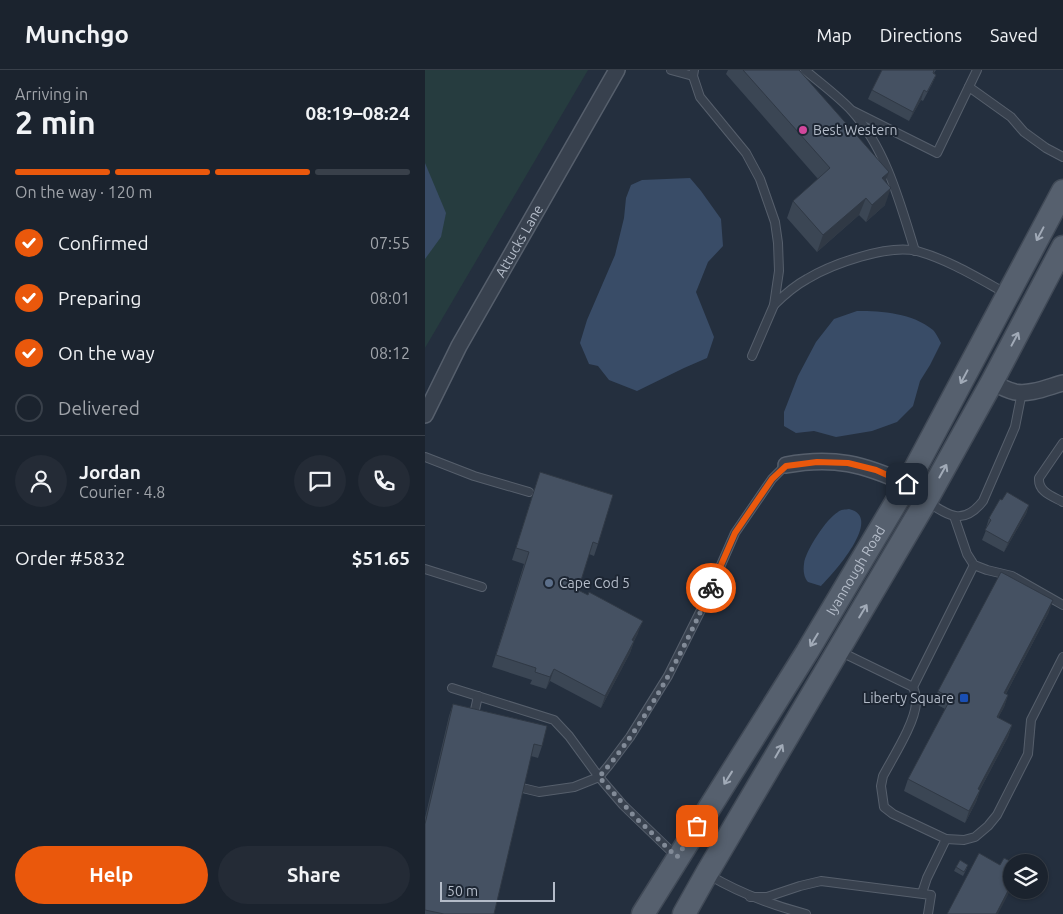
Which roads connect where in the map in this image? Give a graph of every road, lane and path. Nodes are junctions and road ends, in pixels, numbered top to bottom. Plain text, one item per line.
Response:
1 (617, 70) edge
2 (671, 70) edge
3 (805, 70) edge
4 (977, 70) edge
5 (694, 73) edge
6 (969, 87) junction
7 (852, 111) junction
8 (1063, 157) edge
9 (1063, 191) edge
10 (1063, 247) edge
11 (915, 251) junction
12 (1008, 295) junction
13 (774, 305) junction
14 (752, 356) dead end
15 (992, 382) junction
16 (1063, 383) edge
17 (1022, 392) junction
18 (425, 415) edge
19 (1063, 442) edge
20 (425, 457) edge
21 (786, 466) joint
22 (907, 484) junction
23 (529, 492) dead end
24 (926, 501) junction
25 (1063, 502) edge
26 (954, 516) junction
27 (974, 565) junction
28 (425, 569) edge
29 (482, 587) dead end
30 (1063, 606) edge
31 (839, 651) junction
32 (1063, 657) edge
33 (913, 687) junction
34 (451, 688) dead end
35 (478, 696) junction
36 (471, 731) edge
37 (599, 777) junction
38 (503, 784) edge
39 (946, 839) junction
40 (677, 857) junction
41 (707, 873) junction
42 (922, 893) junction
43 (750, 897) junction
44 (643, 914) edge
45 (684, 914) edge
46 (807, 914) edge
47 (928, 914) edge

1 - 18 street, Attucks Lane
2 - 5 lane
3 - 7 lane
4 - 6 lane
5 - 13 lane
6 - 7 lane
6 - 8 lane
7 - 11 lane
9 -> 12 main road, Iyannough Road
15 -> 10 main road, Iyannough Road
11 - 12 lane
11 - 13 lane
12 -> 22 main road, Iyannough Road
13 - 14 lane
15 - 17 street
24 -> 15 main road, Iyannough Road
16 - 17 street
17 - 26 lane
19 - 25 lane
20 - 23 lane
21 - 22 street
21 - 37 lane
22 -> 40 main road, Iyannough Road
24 - 26 lane
31 -> 24 main road, Iyannough Road
26 - 27 lane
27 - 30 lane
27 - 33 lane
28 - 29 lane
31 - 33 lane
41 -> 31 main road, Iyannough Road
32 - 39 lane
33 - 39 lane
34 - 35 lane
35 - 36 lane
35 - 37 lane
37 - 38 lane
37 - 40 lane
39 - 42 lane
40 - 44 main road, Iyannough Road
41 - 43 lane
41 - 45 main road, Iyannough Road
42 - 43 lane
42 - 47 lane
43 - 46 lane

